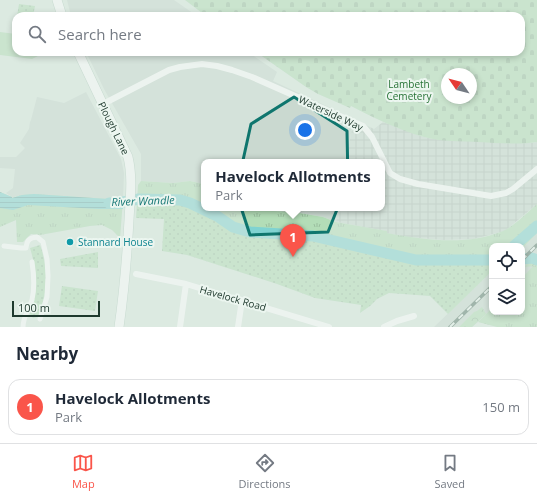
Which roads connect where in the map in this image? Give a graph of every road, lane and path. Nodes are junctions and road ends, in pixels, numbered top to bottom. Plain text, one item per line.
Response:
1 (57, 0) edge
2 (61, 12) edge
3 (80, 56) edge
4 (102, 104) junction
5 (383, 159) edge
6 (385, 163) edge
7 (537, 169) edge
8 (4, 246) dead end
9 (32, 262) dead end
10 (136, 274) dead end
11 (186, 284) junction
12 (242, 300) junction
13 (414, 316) dead end
14 (40, 319) dead end
15 (23, 327) edge
16 (119, 327) edge
17 (180, 327) edge
18 (238, 327) edge
19 (329, 327) edge
20 (384, 327) edge

1 - 2 main road
3 - 4 main road, Plough Lane
4 - 5 street, Waterside Way
4 - 16 main road, Plough Lane
6 - 7 street, Waterside Way
8 - 14 street
9 - 15 street
10 - 11 street, Havelock Road
11 - 12 street, Havelock Road
11 - 17 street
12 - 18 street
12 - 19 street, Havelock Road
13 - 20 street

